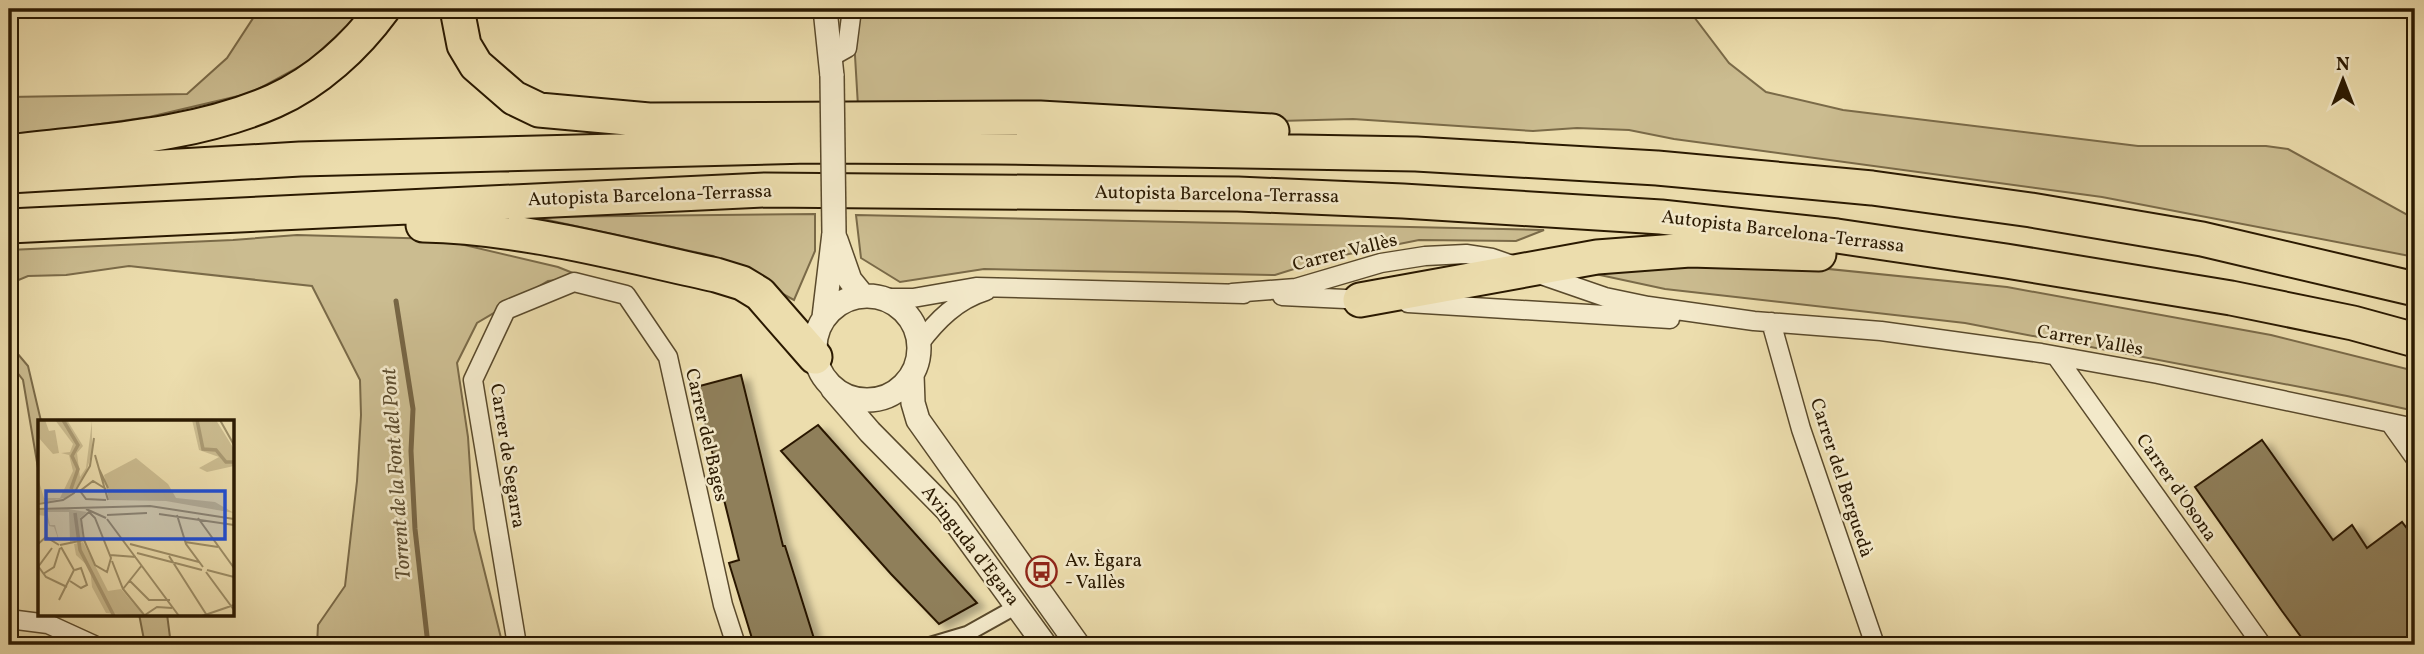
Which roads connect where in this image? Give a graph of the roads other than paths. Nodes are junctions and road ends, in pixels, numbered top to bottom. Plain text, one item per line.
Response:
1 (383, 9) edge
2 (457, 9) edge
3 (825, 9) edge
4 (852, 9) edge
5 (831, 66) junction
6 (9, 152) edge
7 (1416, 154) junction
8 (9, 176) edge
9 (173, 217) junction
10 (9, 226) edge
11 (834, 233) junction
12 (2006, 261) junction
13 (1527, 270) junction
14 (574, 282) joint
15 (1008, 287) junction
16 (2415, 289) edge
17 (1232, 293) junction
18 (873, 297) junction
19 (1360, 300) junction
20 (824, 317) junction
21 (1762, 322) junction
22 (2415, 340) edge
23 (919, 344) junction
24 (2056, 356) junction
25 (815, 357) junction
26 (912, 375) junction
27 (832, 388) junction
28 (2390, 423) junction
29 (2415, 428) edge
30 (2415, 458) edge
31 (1017, 606) junction
32 (9, 619) edge
33 (94, 645) edge
34 (517, 645) edge
35 (736, 645) edge
36 (930, 645) edge
37 (1045, 645) edge
38 (1078, 645) edge
39 (1875, 645) edge
40 (2262, 645) edge

1 - 6 highway
2 - 7 highway
3 - 5 street
4 - 5 street
5 - 11 street, bridge
7 - 8 highway
7 - 16 highway
9 - 10 highway, Autopista Barcelona-Terrassa
9 - 12 highway, Autopista Barcelona-Terrassa
9 - 25 highway
11 - 18 street
11 - 20 street
12 - 13 highway
12 - 22 highway, Autopista Barcelona-Terrassa
13 - 17 street, Carrer Vallès
13 - 19 highway
13 - 21 street, Carrer Vallès
14 - 34 street, Carrer de Segarra
14 - 35 street, Carrer del Bages
15 - 17 street, Carrer Vallès
15 - 18 street, Carrer Vallès
15 - 23 street, Carrer Vallès
17 - 19 street, Carrer Vallès
18 - 20 street
18 - 23 street
19 - 21 street, Carrer Vallès
20 - 25 street
21 - 24 street, Carrer Vallès
21 - 39 street, Carrer del Berguedà
23 - 26 street
24 - 28 street, Carrer Vallès
24 - 40 street, Carrer d'Osona
25 - 27 street
26 - 27 street
26 - 38 street, Avinguda d'Egara
27 - 31 street, Avinguda d'Egara
28 - 29 street, Carrer Vallès
28 - 30 street
31 - 36 street
31 - 37 street, Avinguda d'Egara
32 - 33 street

